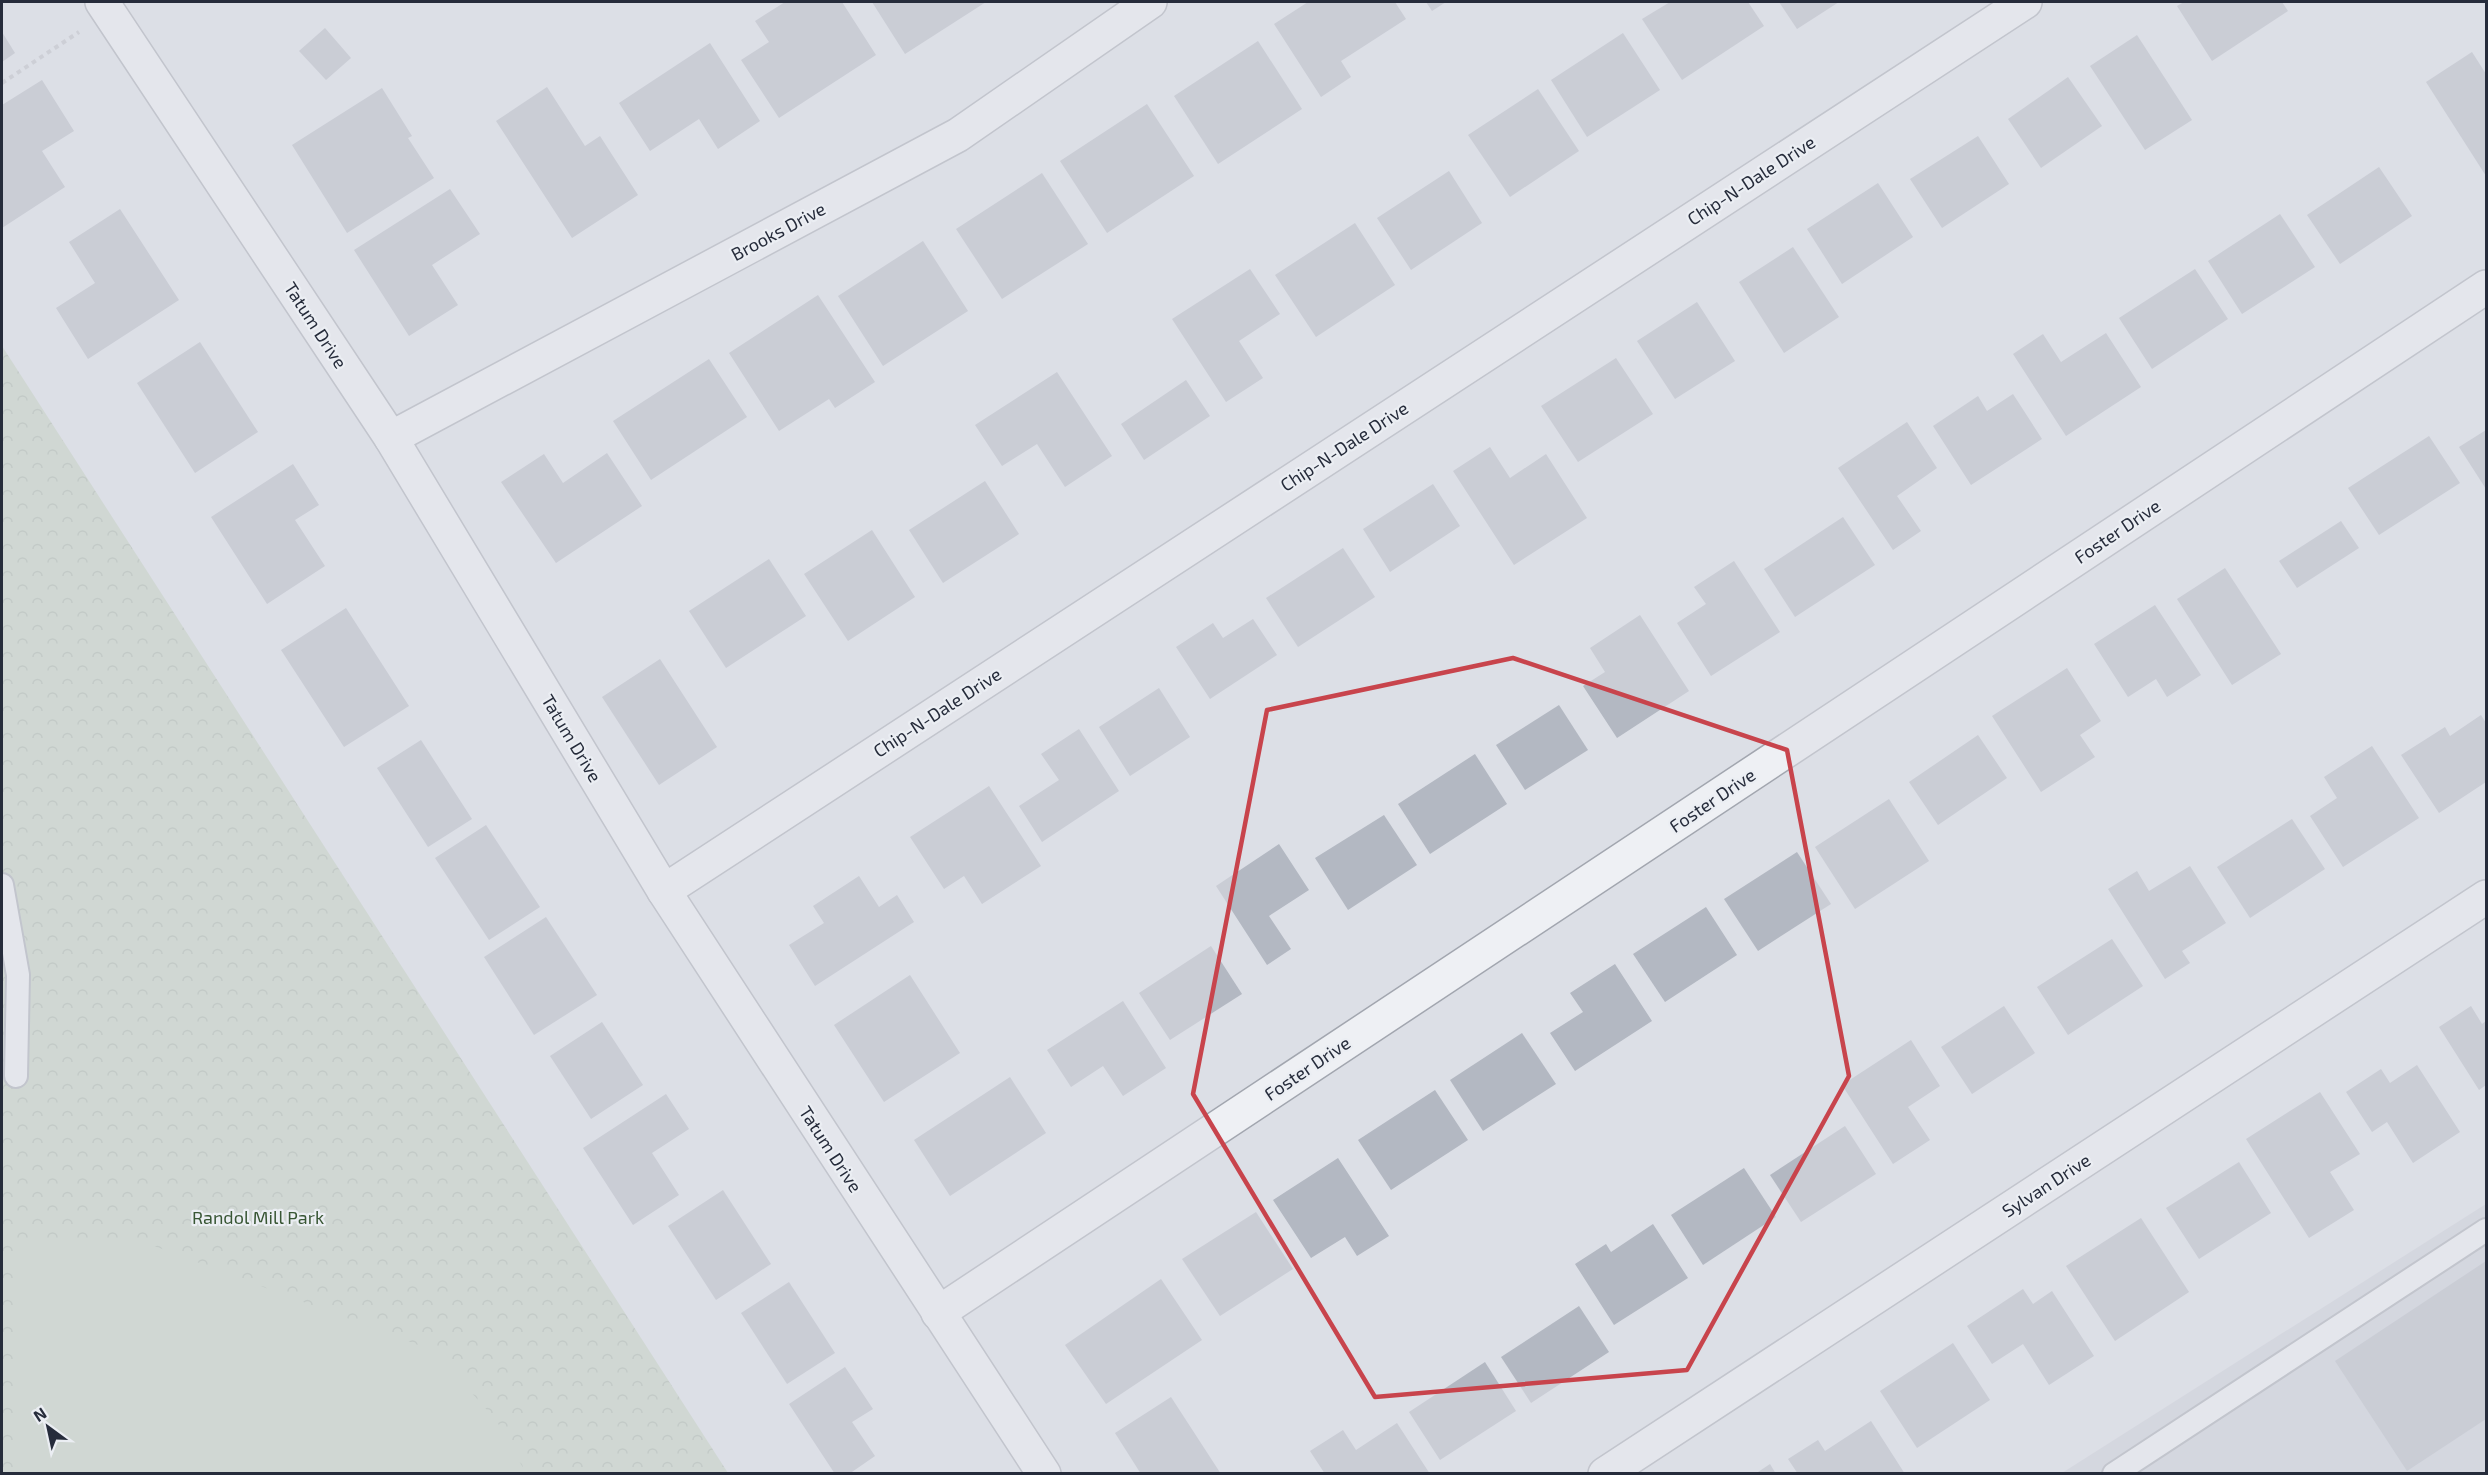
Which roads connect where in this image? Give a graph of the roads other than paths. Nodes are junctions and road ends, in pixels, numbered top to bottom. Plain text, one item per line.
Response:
1 (1150, 2) edge
2 (2025, 2) edge
3 (106, 7) edge
4 (2487, 287) edge
5 (391, 438) junction
6 (2, 885) edge
7 (664, 891) junction
8 (2487, 897) edge
9 (16, 1076) dead end
10 (2487, 1230) edge
11 (938, 1313) junction
12 (1044, 1473) edge
13 (1605, 1473) edge
14 (2114, 1473) edge

1 - 5 street, Brooks Drive
2 - 7 street, Chip-N-Dale Drive
3 - 5 street, Tatum Drive
4 - 11 street, Foster Drive
5 - 7 street, Tatum Drive
6 - 9 lane
7 - 11 street, Tatum Drive
8 - 13 street, Sylvan Drive
10 - 14 lane
11 - 12 street, Tatum Drive

